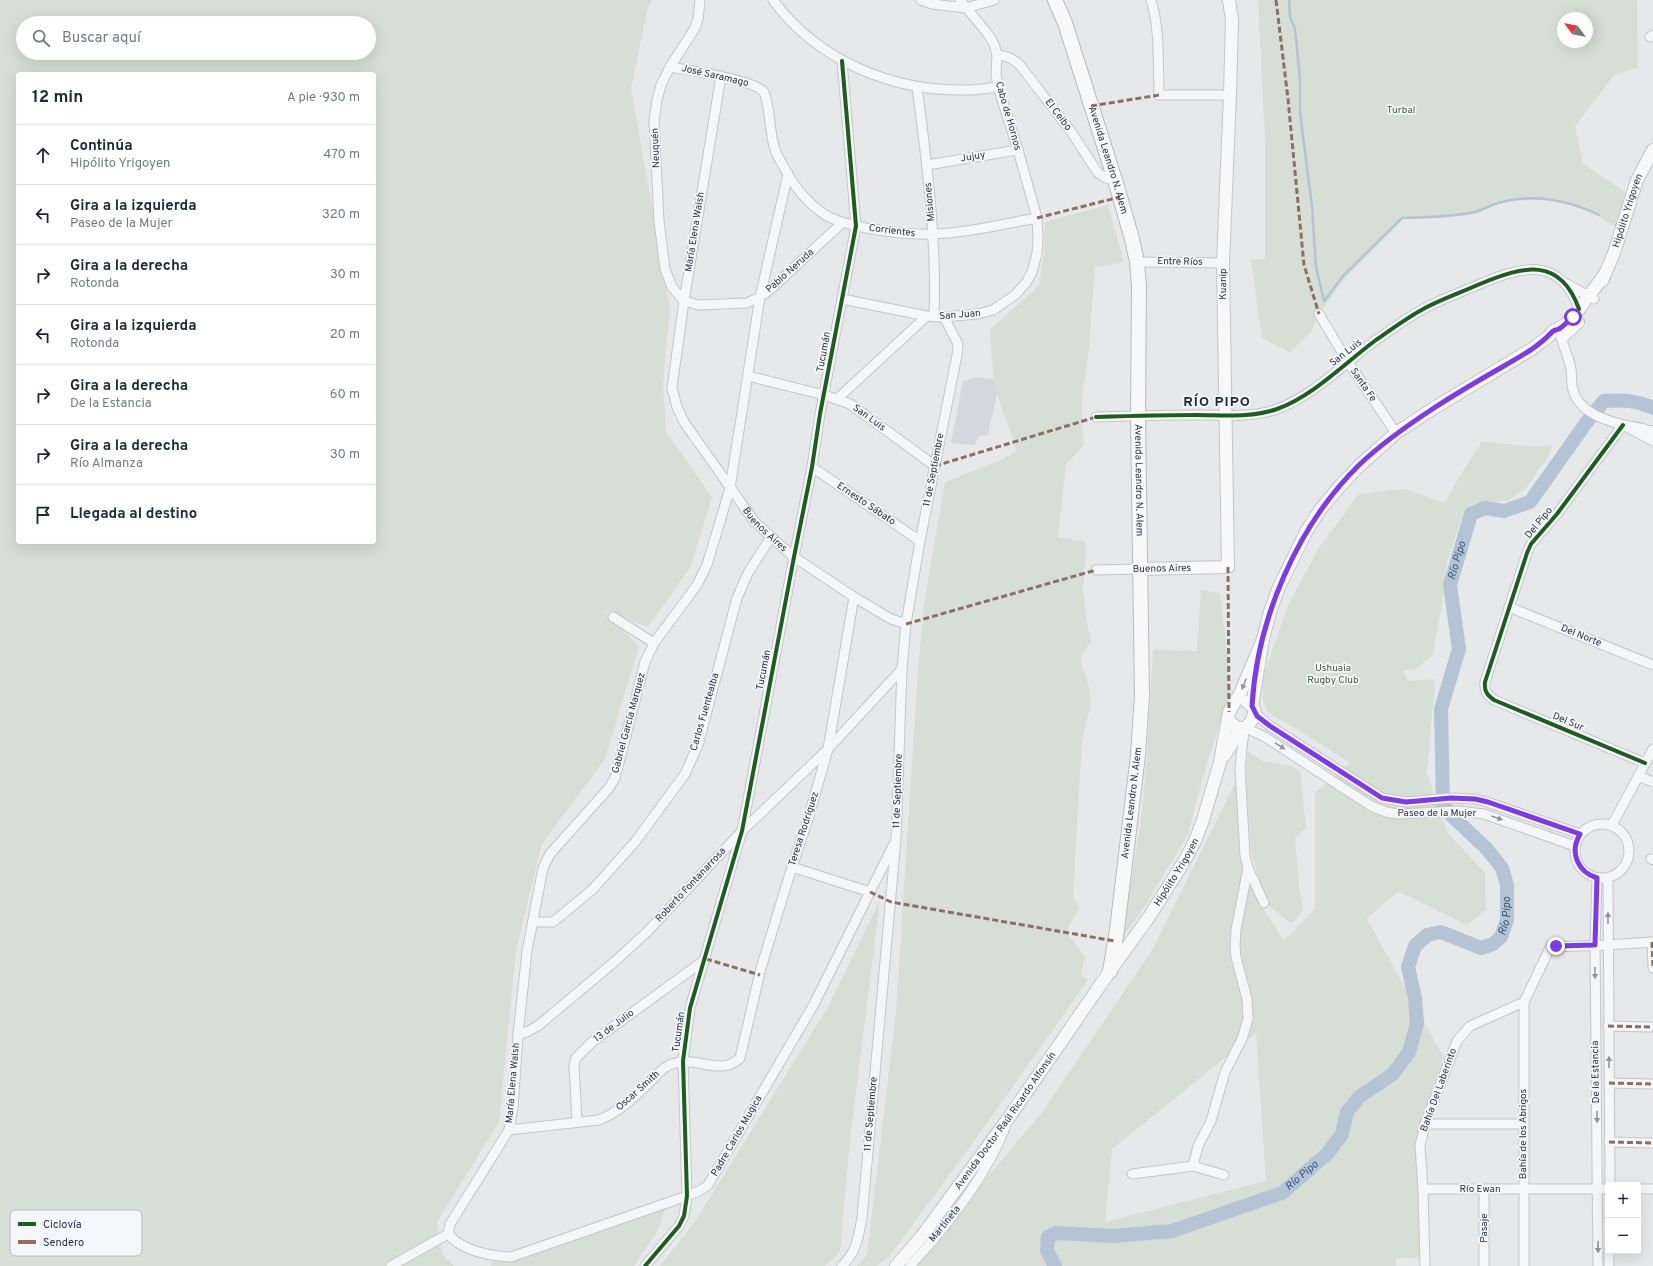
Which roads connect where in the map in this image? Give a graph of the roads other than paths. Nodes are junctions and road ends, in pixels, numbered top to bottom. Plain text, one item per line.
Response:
1 (700, 0) edge
2 (773, 0) edge
3 (921, 0) edge
4 (960, 0) edge
5 (994, 0) edge
6 (1055, 0) edge
7 (1151, 0) edge
8 (1229, 0) edge
9 (966, 8) junction
10 (997, 54) junction
11 (842, 61) junction
12 (670, 67) junction
13 (721, 76) junction
14 (759, 87) joint
15 (917, 87) junction
16 (998, 87) junction
17 (1230, 95) junction
18 (1018, 150) junction
19 (1653, 150) edge
20 (927, 165) junction
21 (788, 174) junction
22 (1115, 180) junction
23 (1037, 218) junction
24 (842, 223) junction
25 (856, 226) junction
26 (933, 234) junction
27 (1137, 262) junction
28 (1223, 263) junction
29 (1564, 282) junction
30 (760, 297) junction
31 (1592, 297) junction
32 (842, 300) junction
33 (684, 301) junction
34 (1579, 310) junction
35 (1319, 314) dead end
36 (930, 316) junction
37 (944, 317) junction
38 (1556, 338) junction
39 (1348, 362) junction
40 (748, 376) junction
41 (672, 388) joint
42 (824, 395) junction
43 (837, 399) junction
44 (1226, 415) junction
45 (1138, 416) junction
46 (1096, 417) dead end
47 (1623, 425) junction
48 (1653, 432) edge
49 (1396, 433) junction
50 (1653, 441) edge
51 (935, 466) junction
52 (812, 467) junction
53 (730, 488) junction
54 (771, 537) junction
55 (920, 541) junction
56 (794, 557) junction
57 (1228, 567) joint
58 (1141, 569) junction
59 (1096, 570) dead end
60 (854, 597) junction
61 (1509, 607) junction
62 (613, 617) dead end
63 (906, 624) junction
64 (1263, 639) junction
65 (654, 643) junction
66 (1653, 665) edge
67 (902, 669) junction
68 (1486, 692) joint
69 (1236, 702) junction
70 (1254, 709) junction
71 (1229, 720) junction
72 (1244, 728) junction
73 (828, 749) junction
74 (1653, 749) edge
75 (1220, 762) junction
76 (1645, 763) junction
77 (1638, 776) junction
78 (1653, 782) edge
79 (1612, 825) junction
80 (742, 831) junction
81 (1580, 834) junction
82 (896, 839) junction
83 (1575, 846) junction
84 (550, 854) joint
85 (792, 867) junction
86 (1248, 868) junction
87 (1597, 878) junction
88 (1608, 878) junction
89 (870, 892) junction
90 (1264, 903) dead end
91 (533, 922) junction
92 (1653, 942) edge
93 (1595, 945) junction
94 (1608, 946) junction
95 (706, 959) junction
96 (1653, 968) edge
97 (1110, 971) junction
98 (1524, 1002) junction
99 (1608, 1026) junction
100 (1650, 1027) dead end
101 (518, 1035) junction
102 (740, 1058) joint
103 (683, 1061) junction
104 (1609, 1083) junction
105 (1651, 1084) dead end
106 (1010, 1116) junction
107 (577, 1122) junction
108 (1425, 1124) junction
109 (1523, 1124) junction
110 (509, 1130) junction
111 (1609, 1142) junction
112 (1653, 1143) edge
113 (1193, 1166) junction
114 (1132, 1174) dead end
115 (1224, 1175) dead end
116 (1610, 1182) edge
117 (1423, 1189) junction
118 (1523, 1189) junction
119 (1598, 1189) junction
120 (1605, 1189) edge
121 (1641, 1189) edge
122 (1653, 1189) edge
123 (1484, 1190) junction
124 (687, 1196) junction
125 (448, 1234) junction
126 (1609, 1254) edge
127 (391, 1266) edge
128 (645, 1266) edge
129 (842, 1266) edge
130 (896, 1266) edge
131 (910, 1266) edge
132 (1424, 1266) edge
133 (1484, 1266) edge
134 (1524, 1266) edge
135 (1598, 1266) edge
136 (1609, 1266) edge

1 - 12 street, Neuquén
2 - 11 street
3 - 9 street
4 - 9 street, Cabo de Hornos
5 - 9 street
6 - 22 highway, Avenida Leandro N. Alem
7 - 17 street
8 - 17 main road, Kuanip
9 - 10 street, Cabo de Hornos
10 - 16 street, Cabo de Hornos
10 - 22 street, El Ceibo
11 - 15 street
11 - 25 street, Tucumán
12 - 13 street, José Saramago
12 - 33 street, Neuquén
13 - 14 street, José Saramago
13 - 33 street, María Elena Walsh
14 - 21 street, Corrientes
15 - 16 street
15 - 20 street, Misiones
16 - 18 street, Cabo de Hornos
17 - 28 main road, Kuanip
18 - 20 street, Jujuy
18 - 23 street, Cabo de Hornos
19 - 31 main road, Hipólito Yrigoyen
20 - 26 street, Misiones
21 - 24 street, Corrientes
21 - 30 street, Gabriel García Marquez
22 - 27 highway, Avenida Leandro N. Alem
23 - 26 street, Corrientes
23 - 37 street, San Juan
24 - 25 street, Corrientes
24 - 30 street, Pablo Neruda
25 - 26 street, Corrientes
25 - 32 street, Tucumán
26 - 36 street, Misiones
27 - 28 street, Entre Ríos
27 - 45 highway, Avenida Leandro N. Alem
28 - 44 main road, Kuanip
29 - 31 street, San Luis
29 - 34 street, San Luis
29 - 39 street, San Luis
30 - 33 street, Pablo Neruda
30 - 40 street, Gabriel García Marquez
31 - 34 main road, Hipólito Yrigoyen
31 - 38 main road, Hipólito Yrigoyen
32 - 36 street, San Juan
32 - 42 street, Tucumán
33 - 41 street, María Elena Walsh
34 - 38 main road, Hipólito Yrigoyen
35 - 39 street, Santa Fe
36 - 37 street, San Juan
36 - 43 street
37 - 51 street, 11 de Septiembre
38 - 47 street
38 - 49 main road, Hipólito Yrigoyen
39 - 44 street, San Luis
39 - 49 street, Santa Fe
40 - 42 street, San Luis
40 - 53 street, Gabriel García Marquez
41 - 53 street, Buenos Aires
42 - 43 street, San Luis
42 - 52 street, Tucumán
43 - 51 street, San Luis
44 - 45 street, San Luis
44 - 57 main road, Kuanip
45 - 46 street, San Luis
45 - 58 highway, Avenida Leandro N. Alem
47 - 48 street
47 - 50 street
47 - 61 street, Del Pipo
49 - 64 main road, Hipólito Yrigoyen
51 - 55 street, 11 de Septiembre
52 - 55 street, Ernesto Sábato
52 - 56 street, Tucumán
53 - 54 street, Buenos Aires
53 - 65 street, Gabriel García Marquez
54 - 56 street, Buenos Aires
54 - 91 street, Carlos Fuentealba
55 - 63 street, 11 de Septiembre
56 - 60 street, Buenos Aires
56 - 80 street, Tucumán
57 - 58 main road, Buenos Aires
58 - 59 street, Buenos Aires
58 - 97 highway, Avenida Leandro N. Alem
60 - 63 street, Buenos Aires
60 - 73 street, Teresa Rodríguez
61 - 66 street, Del Norte
61 - 68 street, Del Pipo
62 - 65 street
63 - 67 street, 11 de Septiembre
64 -> 69 main road, Hipólito Yrigoyen
64 - 70 main road, Hipólito Yrigoyen
65 - 84 street, Gabriel García Marquez
67 - 73 street, Roberto Fontanarrosa
67 - 82 street, 11 de Septiembre
68 - 76 street, Del Sur
69 - 70 main road
69 - 71 main road
70 - 72 main road
70 - 81 street, Paseo de la Mujer
71 - 72 main road
71 - 75 main road, Hipólito Yrigoyen
72 - 75 main road, Hipólito Yrigoyen
72 -> 83 street, Paseo de la Mujer
72 - 86 street
73 - 80 street, Roberto Fontanarrosa
73 - 85 street, Teresa Rodríguez
74 - 76 street
75 - 97 main road, Hipólito Yrigoyen
76 - 77 street
77 - 78 street
77 - 79 street
79 - 81 street
79 - 88 street
80 - 95 street, Tucumán
80 - 101 street, Roberto Fontanarrosa
81 - 83 street
82 - 89 street, Padre Carlos Mugica
82 - 129 street, 11 de Septiembre
83 - 87 street
84 - 91 street, María Elena Walsh
85 - 89 street
85 - 102 street, Teresa Rodríguez
86 - 90 street
86 - 113 street
87 - 88 street
87 - 93 street, De la Estancia
94 -> 88 street, De la Estancia
89 - 124 street, Padre Carlos Mugica
91 - 101 street, María Elena Walsh
92 - 94 street
92 - 96 street
93 - 94 street
93 - 98 street
93 -> 119 street, De la Estancia
94 - 99 street, De la Estancia
95 - 103 street, Tucumán
95 - 107 street, 13 de Julio
97 - 106 main road, Avenida Doctor Raúl Ricardo Alfonsín
98 - 108 street, Bahía Del Laberinto
98 - 109 street, Bahía de los Abrigos
99 - 100 street
104 -> 99 street, De la Estancia
101 - 110 street, María Elena Walsh
102 - 103 street, Oscar Smith
103 - 107 street, Oscar Smith
103 - 124 street, Tucumán
104 - 105 street
104 - 111 street, De la Estancia
106 - 130 main road, Avenida Doctor Raúl Ricardo Alfonsín
106 - 131 street, Martineta
107 - 110 street, Oscar Smith
108 - 109 street
108 - 117 street, Bahía Del Laberinto
109 - 118 street, Bahía de los Abrigos
110 - 125 street, María Elena Walsh
111 - 112 street
111 - 116 street, De la Estancia
113 - 114 street
113 - 115 street
117 - 123 street, Río Ewan
117 - 132 street, Bahía Del Laberinto
118 - 119 street, Río Ewan
118 - 123 street, Río Ewan
118 - 134 street, Bahía de los Abrigos
119 - 120 street, Río Ewan
119 -> 135 street, De la Estancia
121 - 122 street
123 - 133 street, Pasaje
124 - 125 street, Padre Carlos Mugica
124 - 128 street, Tucumán
125 - 127 street
126 - 136 street

